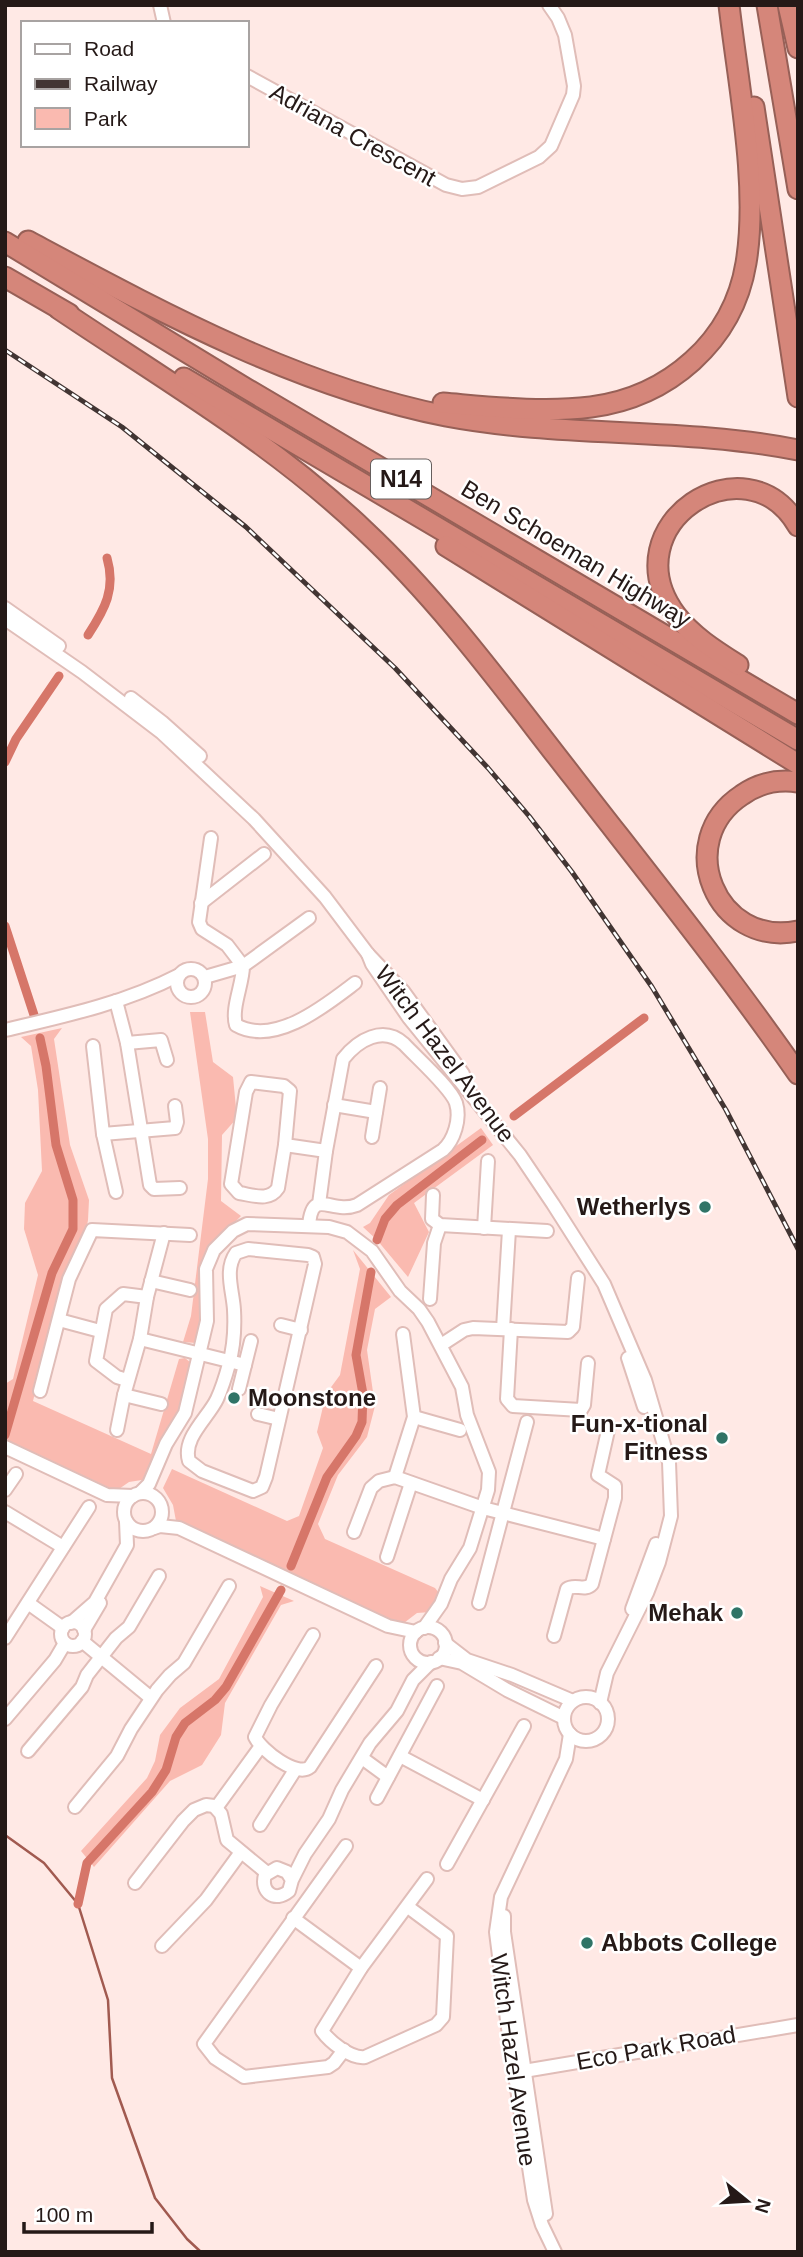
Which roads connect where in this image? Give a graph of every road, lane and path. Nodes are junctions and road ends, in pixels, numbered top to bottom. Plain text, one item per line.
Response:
1 (549, 5) edge
2 (729, 5) edge
3 (741, 5) edge
4 (767, 5) edge
5 (788, 5) edge
6 (798, 48) edge
7 (248, 77) edge
8 (798, 189) edge
9 (5, 229) edge
10 (5, 242) edge
11 (5, 277) edge
12 (59, 309) junction
13 (196, 384) junction
14 (365, 395) junction
15 (798, 397) edge
16 (798, 450) edge
17 (798, 526) edge
18 (5, 608) edge
19 (5, 619) edge
20 (798, 703) edge
21 (798, 715) edge
22 (798, 740) edge
23 (798, 764) edge
24 (798, 782) edge
25 (211, 838) dead end
26 (264, 854) dead end
27 (325, 897) junction
28 (201, 903) junction
29 (309, 918) dead end
30 (798, 931) edge
31 (243, 966) junction
32 (179, 975) junction
33 (205, 977) junction
34 (355, 983) dead end
35 (154, 988) junction
36 (181, 993) junction
37 (116, 1001) junction
38 (5, 1030) edge
39 (127, 1043) junction
40 (93, 1046) dead end
41 (167, 1060) dead end
42 (798, 1074) edge
43 (380, 1088) dead end
44 (334, 1105) junction
45 (174, 1106) dead end
46 (376, 1112) junction
47 (140, 1131) junction
48 (103, 1134) junction
49 (372, 1137) dead end
50 (285, 1145) junction
51 (326, 1151) junction
52 (488, 1161) dead end
53 (180, 1188) dead end
54 (116, 1192) dead end
55 (433, 1195) dead end
56 (319, 1204) junction
57 (440, 1224) junction
58 (309, 1226) junction
59 (484, 1228) junction
60 (509, 1230) junction
61 (547, 1231) dead end
62 (163, 1233) junction
63 (190, 1235) dead end
64 (578, 1278) dead end
65 (151, 1281) junction
66 (190, 1290) dead end
67 (147, 1297) junction
68 (430, 1299) dead end
69 (59, 1320) junction
70 (281, 1325) dead end
71 (507, 1329) junction
72 (301, 1330) junction
73 (100, 1331) junction
74 (403, 1334) dead end
75 (140, 1339) junction
76 (251, 1341) dead end
77 (441, 1345) junction
78 (199, 1354) junction
79 (230, 1361) junction
80 (588, 1363) dead end
81 (246, 1365) junction
82 (127, 1380) junction
83 (239, 1389) dead end
84 (40, 1391) dead end
85 (124, 1395) junction
86 (161, 1404) dead end
87 (258, 1414) dead end
88 (414, 1417) junction
89 (279, 1419) junction
90 (527, 1422) dead end
91 (609, 1426) dead end
92 (117, 1430) dead end
93 (460, 1430) dead end
94 (5, 1447) edge
95 (157, 1469) junction
96 (16, 1474) dead end
97 (395, 1477) junction
98 (411, 1483) junction
99 (5, 1490) edge
100 (107, 1495) junction
101 (137, 1495) junction
102 (160, 1504) junction
103 (89, 1507) dead end
104 (482, 1508) junction
105 (5, 1512) edge
106 (504, 1513) junction
107 (126, 1520) junction
108 (179, 1528) junction
109 (151, 1530) junction
110 (354, 1532) dead end
111 (604, 1539) junction
112 (63, 1547) junction
113 (387, 1557) dead end
114 (159, 1576) dead end
115 (229, 1586) dead end
116 (28, 1602) junction
117 (479, 1603) dead end
118 (441, 1604) junction
119 (11, 1616) edge
120 (67, 1625) junction
121 (388, 1626) junction
122 (420, 1630) junction
123 (439, 1631) junction
124 (313, 1635) dead end
125 (83, 1636) junction
126 (554, 1636) dead end
127 (5, 1638) edge
128 (65, 1643) junction
129 (445, 1643) junction
130 (412, 1651) junction
131 (102, 1656) junction
132 (435, 1660) junction
133 (376, 1666) dead end
134 (607, 1673) junction
135 (413, 1680) junction
136 (438, 1686) dead end
137 (586, 1697) junction
138 (151, 1698) junction
139 (573, 1701) junction
140 (600, 1703) junction
141 (564, 1718) junction
142 (5, 1719) edge
143 (524, 1726) dead end
144 (570, 1734) junction
145 (586, 1740) junction
146 (261, 1746) junction
147 (29, 1751) dead end
148 (400, 1756) junction
149 (362, 1758) junction
150 (566, 1759) junction
151 (295, 1770) junction
152 (388, 1777) junction
153 (377, 1798) dead end
154 (483, 1800) junction
155 (75, 1808) dead end
156 (216, 1808) junction
157 (261, 1825) dead end
158 (346, 1846) dead end
159 (241, 1852) junction
160 (305, 1854) junction
161 (447, 1864) dead end
162 (282, 1869) junction
163 (267, 1873) junction
164 (428, 1880) dead end
165 (135, 1883) dead end
166 (290, 1885) junction
167 (304, 1904) junction
168 (408, 1907) junction
169 (293, 1918) junction
170 (162, 1946) dead end
171 (361, 1968) junction
172 (798, 2025) edge
173 (344, 2050) junction
174 (519, 2071) junction
175 (555, 2252) edge

1 - 7 street, Adriana Crescent
2 - 14 highway
3 - 15 highway
4 - 8 highway
5 - 6 highway
9 - 14 highway
10 - 21 highway, Ben Schoeman Highway / N14
11 - 12 highway, Ben Schoeman Highway
12 - 13 highway, Ben Schoeman Highway / N14
12 - 42 highway
13 - 22 highway, Ben Schoeman Highway / N14
13 - 23 highway
14 - 16 highway
17 - 20 highway
18 - 27 street, Witch Hazel Avenue
19 - 27 street, Witch Hazel Avenue
24 - 30 highway
25 - 28 street
26 - 28 street
27 - 134 street, Witch Hazel Avenue
28 - 31 street
29 - 31 street
31 - 33 street
31 - 34 street
32 - 33 street
32 - 35 street
32 - 36 street
33 - 36 street
35 - 36 street
35 - 37 street
37 - 38 street
37 - 39 street
39 - 41 street
39 - 47 street
40 - 48 street
43 - 46 street
44 - 46 street
44 - 51 street
44 - 56 street
45 - 47 street
46 - 49 street
47 - 48 street
47 - 53 street
48 - 54 street
50 - 50 street
50 - 51 street
51 - 56 street
52 - 59 street
55 - 57 street
56 - 58 street
57 - 59 street
57 - 68 street
58 - 77 street
58 - 78 street
59 - 60 street
60 - 61 street
60 - 71 street
62 - 63 street
62 - 65 street
62 - 69 street
64 - 71 street
65 - 66 street
65 - 67 street
67 - 73 street
67 - 75 street
69 - 73 street
69 - 84 street
70 - 72 street
71 - 77 street
71 - 80 street
72 - 79 street
72 - 89 street
73 - 82 street
74 - 88 street
75 - 78 street
75 - 82 street
76 - 81 street
77 - 104 street
78 - 79 street
78 - 95 street
79 - 81 street
79 - 89 street
81 - 83 street
82 - 85 street
85 - 86 street
85 - 92 street
87 - 89 street
88 - 93 street
88 - 97 street
90 - 106 street
91 - 111 street
94 - 100 street
95 - 101 street
95 - 102 street
96 - 99 street
97 - 98 street
97 - 110 street
98 - 104 street
98 - 113 street
100 - 101 street
100 - 107 street
101 - 102 street
101 - 107 street
102 - 108 street
102 - 109 street
103 - 112 street
104 - 106 street
104 - 118 street
105 - 112 street
106 - 111 street
106 - 117 street
107 - 109 street
107 - 120 street
108 - 109 street
108 - 121 street
109 - 125 street
111 - 126 street
112 - 116 street
114 - 131 street
115 - 138 street
116 - 119 street
116 - 120 street
118 - 122 street
118 - 123 street
119 - 127 street
120 - 125 street
120 - 128 street
121 - 122 street
121 - 130 street
122 - 123 street
122 - 130 street
123 - 129 street
124 - 146 street
125 - 128 street
125 - 131 street
128 - 142 street
129 - 132 street
129 - 139 street
130 - 132 street
130 - 135 street
131 - 138 street
131 - 147 street
132 - 135 street
132 - 141 street
133 - 151 street
134 - 137 street, Witch Hazel Avenue
134 - 140 street, Witch Hazel Avenue
135 - 149 street
136 - 148 street
137 - 139 street
137 - 140 street
138 - 155 street
139 - 141 street
140 - 145 street
141 - 144 street
143 - 154 street
144 - 145 street
144 - 150 street, Witch Hazel Avenue
145 - 150 street, Witch Hazel Avenue
146 - 151 street
146 - 156 street
148 - 152 street
148 - 154 street
149 - 152 street
149 - 160 street
150 - 174 street, Witch Hazel Avenue
151 - 157 street
152 - 153 street
154 - 161 street
156 - 159 street
156 - 165 street
158 - 167 street
159 - 163 street
159 - 170 street
160 - 162 street
160 - 166 street
162 - 163 street
162 - 166 street
163 - 166 street
164 - 168 street
166 - 167 street
167 - 169 street
168 - 171 street
168 - 173 street
169 - 171 street
169 - 173 street
171 - 173 street
172 - 174 street, Eco Park Road
174 - 175 street, Witch Hazel Avenue

